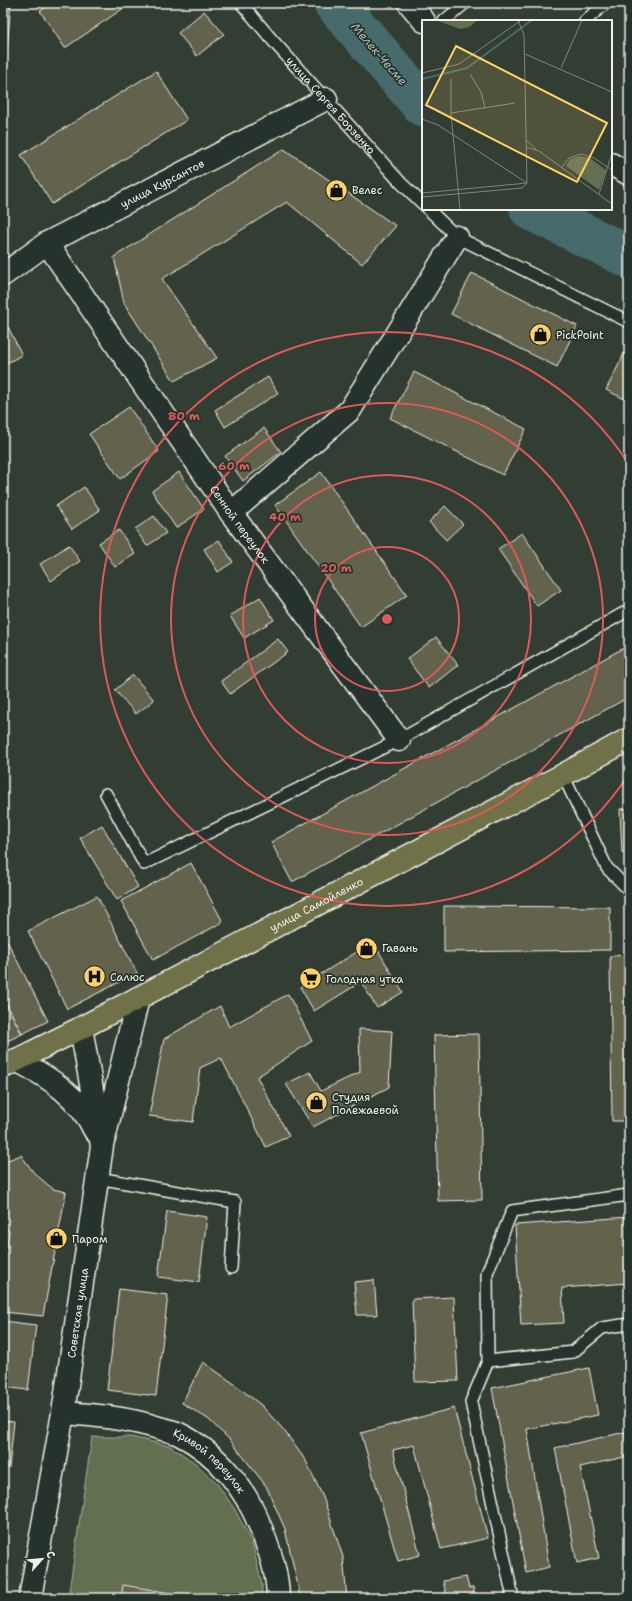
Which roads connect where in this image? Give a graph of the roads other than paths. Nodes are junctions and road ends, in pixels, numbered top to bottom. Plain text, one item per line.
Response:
1 (240, 3) edge
2 (409, 3) edge
3 (465, 3) edge
4 (606, 3) edge
5 (423, 20) edge
6 (445, 20) edge
7 (588, 20) edge
8 (326, 99) junction
9 (612, 165) edge
10 (629, 174) edge
11 (422, 203) edge
12 (429, 210) edge
13 (456, 237) junction
14 (48, 243) junction
15 (3, 275) edge
16 (629, 322) edge
17 (231, 513) junction
18 (629, 610) edge
19 (629, 739) edge
20 (399, 740) junction
21 (563, 775) junction
22 (106, 794) dead end
23 (629, 888) edge
24 (138, 998) junction
25 (81, 1028) junction
26 (10, 1063) edge
27 (102, 1146) junction
28 (98, 1178) junction
29 (629, 1195) edge
30 (231, 1268) dead end
31 (629, 1324) edge
32 (488, 1361) junction
33 (63, 1413) junction
34 (30, 1598) edge
35 (278, 1598) edge
36 (513, 1598) edge

1 - 8 lane, улица Сергея Борзенко
2 - 5 street
3 - 6 lane
4 - 7 lane
8 - 11 lane, улица Сергея Борзенко
8 - 14 street, улица Курсантов
9 - 10 street
12 - 13 lane
13 - 16 lane
13 - 17 street
14 - 15 street, улица Курсантов
14 - 17 street, Сенной переулок
17 - 20 street, Сенной переулок
18 - 20 lane
19 - 21 main road, улица Самойленко
20 - 22 lane
21 - 23 lane
21 - 24 main road, улица Самойленко
24 - 25 main road, улица Самойленко
24 - 27 street
25 - 26 main road, улица Самойленко
25 - 27 street, Советская улица
26 - 27 street
27 - 28 street, Советская улица
28 - 30 lane
28 - 33 street, Советская улица
29 - 32 lane
31 - 32 lane
32 - 36 lane
33 - 34 street, Советская улица
33 - 35 street, Кривой переулок

